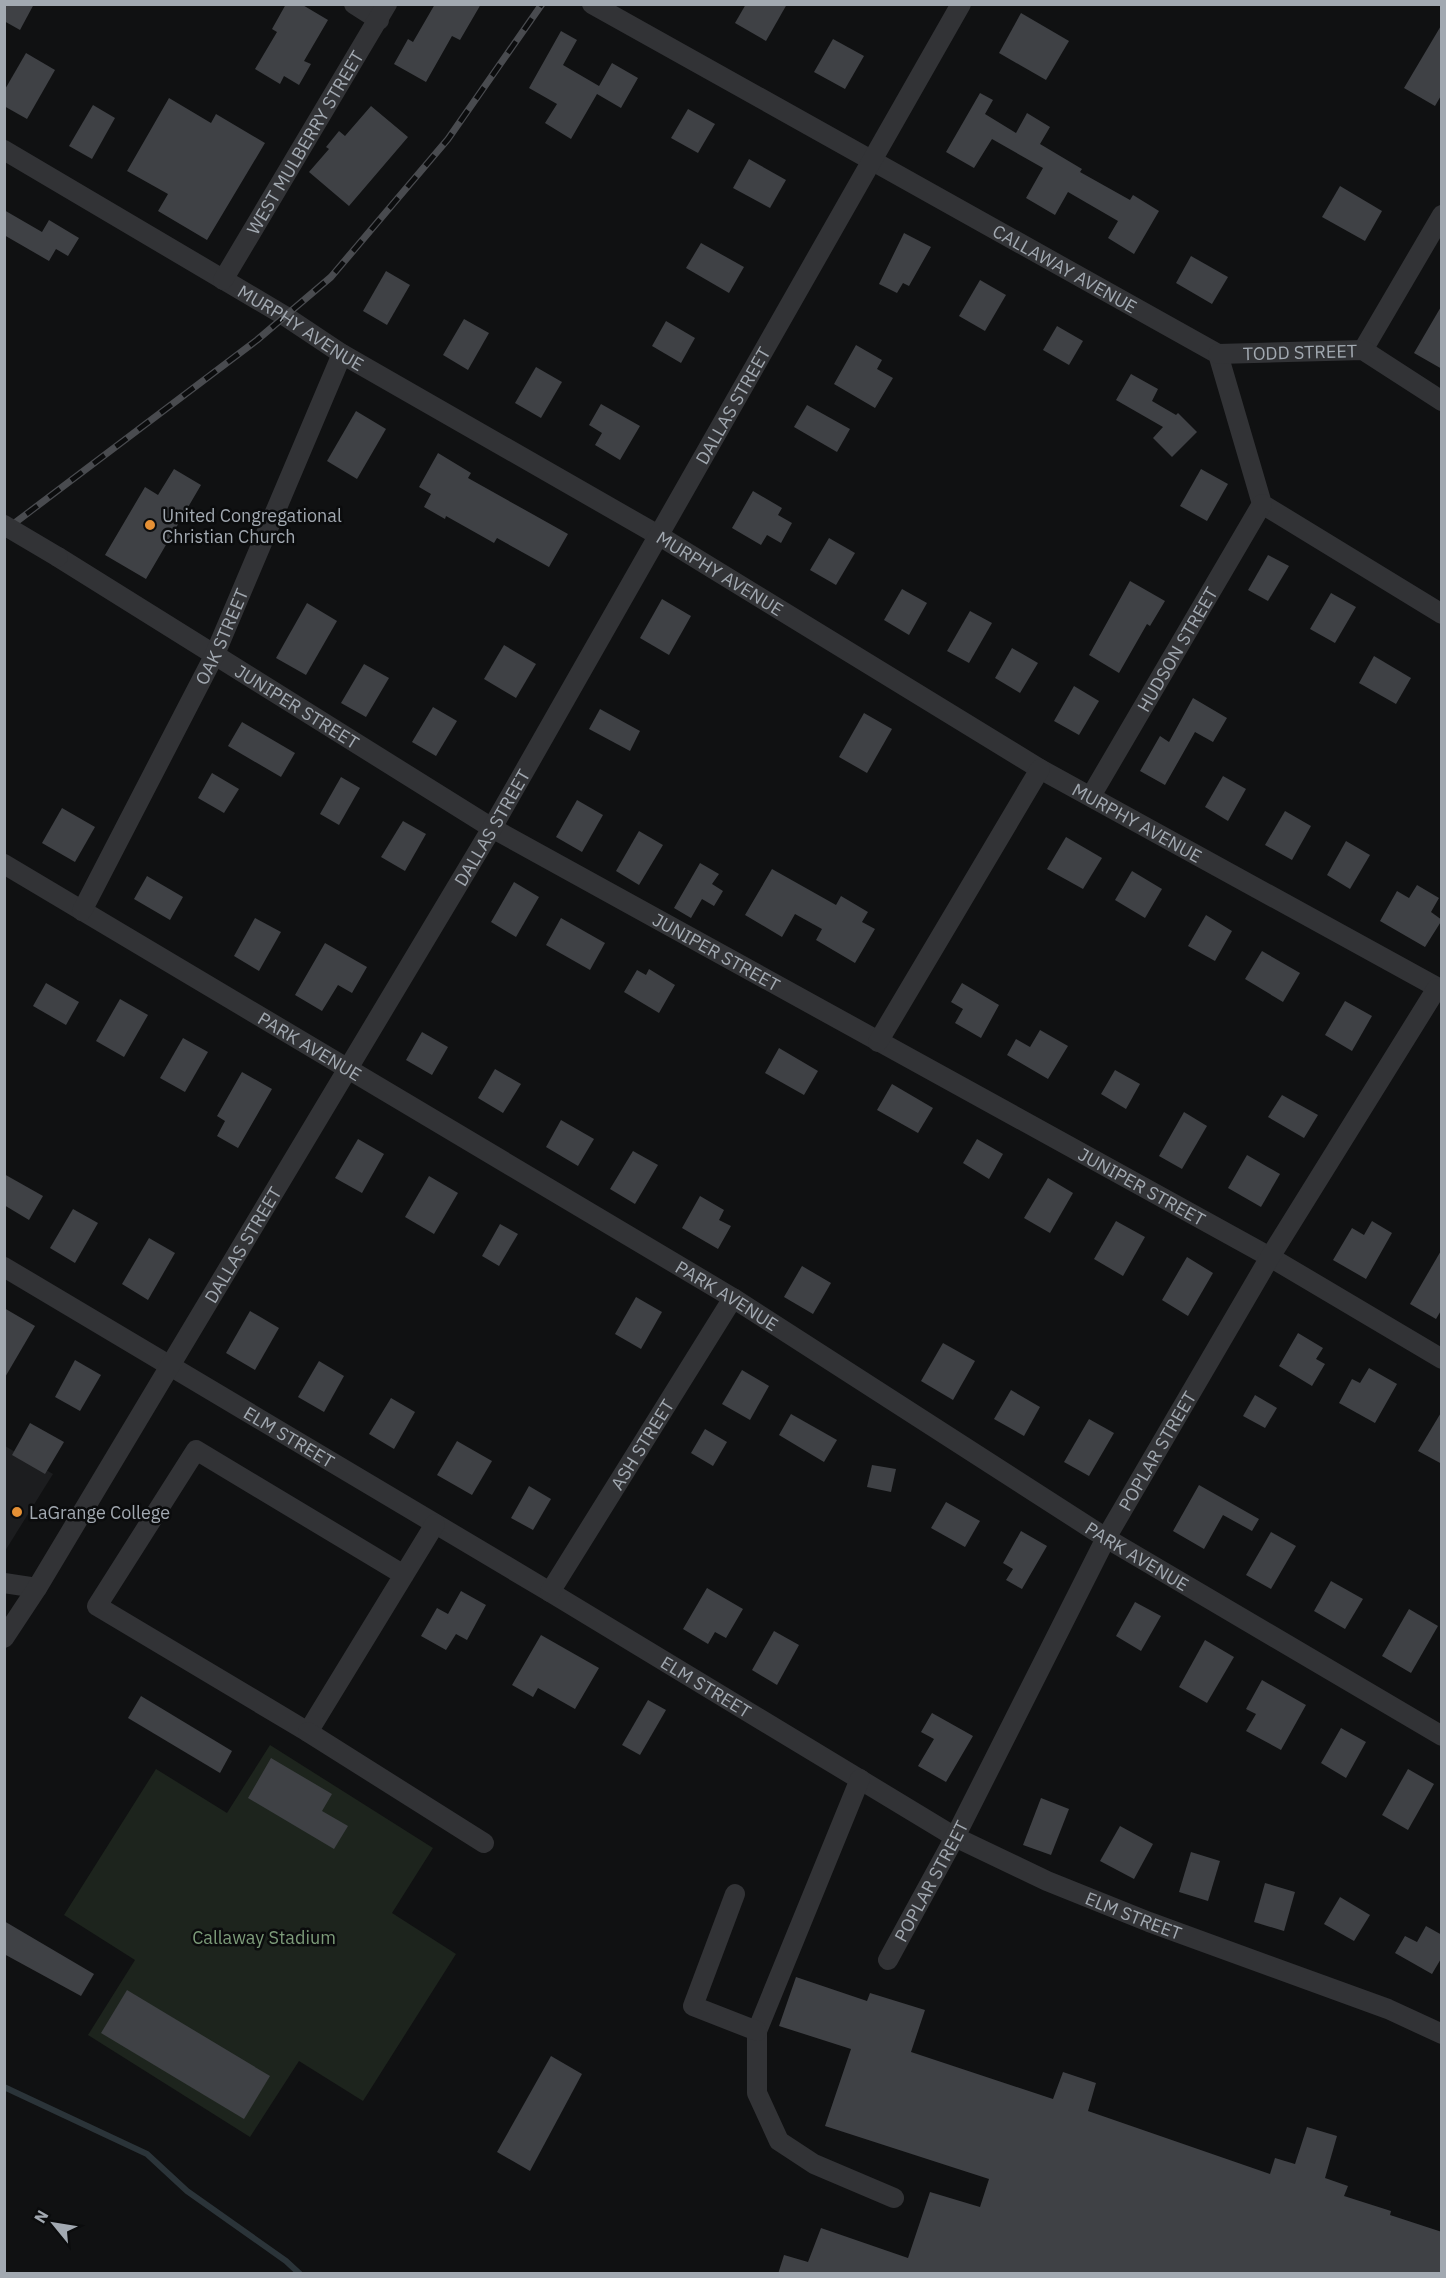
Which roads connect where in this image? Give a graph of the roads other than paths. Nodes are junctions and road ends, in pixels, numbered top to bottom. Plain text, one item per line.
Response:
1 (354, 4) edge
2 (592, 4) edge
3 (961, 4) edge
4 (383, 12) edge
5 (4, 150) edge
6 (872, 160) junction
7 (1442, 215) edge
8 (223, 280) junction
9 (1363, 350) junction
10 (342, 354) junction
11 (1218, 354) junction
12 (1442, 401) edge
13 (1262, 504) junction
14 (4, 525) edge
15 (658, 535) junction
16 (1442, 614) edge
17 (215, 654) junction
18 (1040, 769) junction
19 (1091, 796) junction
20 (492, 828) junction
21 (4, 864) edge
22 (82, 911) junction
23 (1439, 989) edge
24 (878, 1042) junction
25 (346, 1069) junction
26 (1270, 1257) junction
27 (4, 1267) edge
28 (733, 1298) junction
29 (1442, 1359) edge
30 (170, 1367) junction
31 (435, 1524) junction
32 (1106, 1538) junction
33 (404, 1575) junction
34 (4, 1583) edge
35 (37, 1588) junction
36 (550, 1592) junction
37 (4, 1638) edge
38 (308, 1732) junction
39 (1442, 1736) edge
40 (860, 1779) junction
41 (955, 1837) junction
42 (484, 1844) dead end
43 (735, 1894) dead end
44 (888, 1960) dead end
45 (757, 2031) junction
46 (1442, 2034) edge
47 (894, 2198) dead end

1 - 4 street
2 - 6 street, CALLAWAY AVENUE
3 - 6 street, DALLAS STREET
4 - 8 street, WEST MULBERRY STREET
5 - 8 street, MURPHY AVENUE
6 - 11 street, CALLAWAY AVENUE
6 - 15 street, DALLAS STREET
7 - 9 street
8 - 10 street, MURPHY AVENUE
9 - 11 street, TODD STREET
9 - 12 street, TODD STREET
10 - 15 street, MURPHY AVENUE
10 - 17 street, OAK STREET
11 - 13 street
13 - 16 street
13 - 19 street, HUDSON STREET
14 - 17 street, JUNIPER STREET, bridge
15 - 18 street, MURPHY AVENUE
15 - 20 street, DALLAS STREET
17 - 20 street, JUNIPER STREET
17 - 22 street, OAK STREET
18 - 19 street, MURPHY AVENUE
18 - 24 street
19 - 23 street, MURPHY AVENUE
20 - 24 street, JUNIPER STREET
20 - 25 street, DALLAS STREET
21 - 22 street, PARK AVENUE
22 - 25 street, PARK AVENUE
23 - 26 street, POPLAR STREET
24 - 26 street, JUNIPER STREET
25 - 28 street, PARK AVENUE
25 - 30 street, DALLAS STREET
26 - 29 street, JUNIPER STREET
26 - 32 street, POPLAR STREET
27 - 30 street, ELM STREET
28 - 32 street, PARK AVENUE
28 - 36 street, ASH STREET
30 - 31 street, ELM STREET
30 - 35 street, DALLAS STREET
31 - 33 street
31 - 36 street, ELM STREET
32 - 39 street, PARK AVENUE
32 - 41 street, POPLAR STREET
33 - 38 street
33 - 38 street
34 - 35 street
35 - 37 street, DALLAS STREET
36 - 40 street, ELM STREET
38 - 42 street
40 - 41 street, ELM STREET
40 - 45 street
41 - 44 street, POPLAR STREET
41 - 46 street, ELM STREET
43 - 45 street
45 - 47 street

